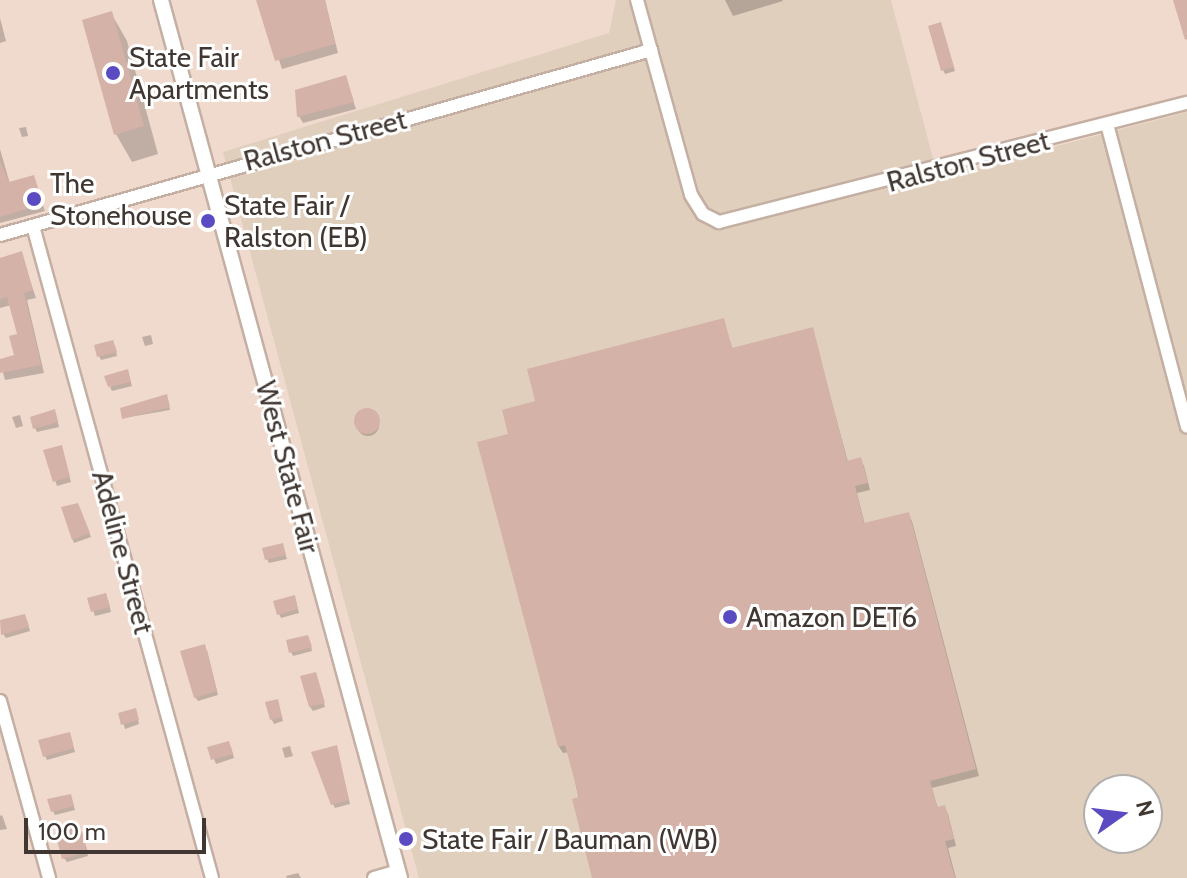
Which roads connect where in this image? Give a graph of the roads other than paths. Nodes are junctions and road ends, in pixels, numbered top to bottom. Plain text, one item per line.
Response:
1 (161, 0) edge
2 (637, 0) edge
3 (651, 50) junction
4 (1187, 103) edge
5 (1107, 124) junction
6 (209, 172) junction
7 (33, 226) junction
8 (0, 235) edge
9 (1187, 427) edge
10 (0, 701) edge
11 (399, 875) edge
12 (49, 878) edge
13 (212, 878) edge
14 (374, 878) edge

1 - 6 street, West State Fair
2 - 3 street, Ralston Street
3 - 5 street, Ralston Street
3 - 6 street, Ralston Street
4 - 5 street, Ralston Street
5 - 9 street
6 - 7 street, Ralston Street
6 - 11 street, West State Fair
7 - 8 street, Ralston Street
7 - 13 street, Adeline Street
10 - 12 street
11 - 14 street

